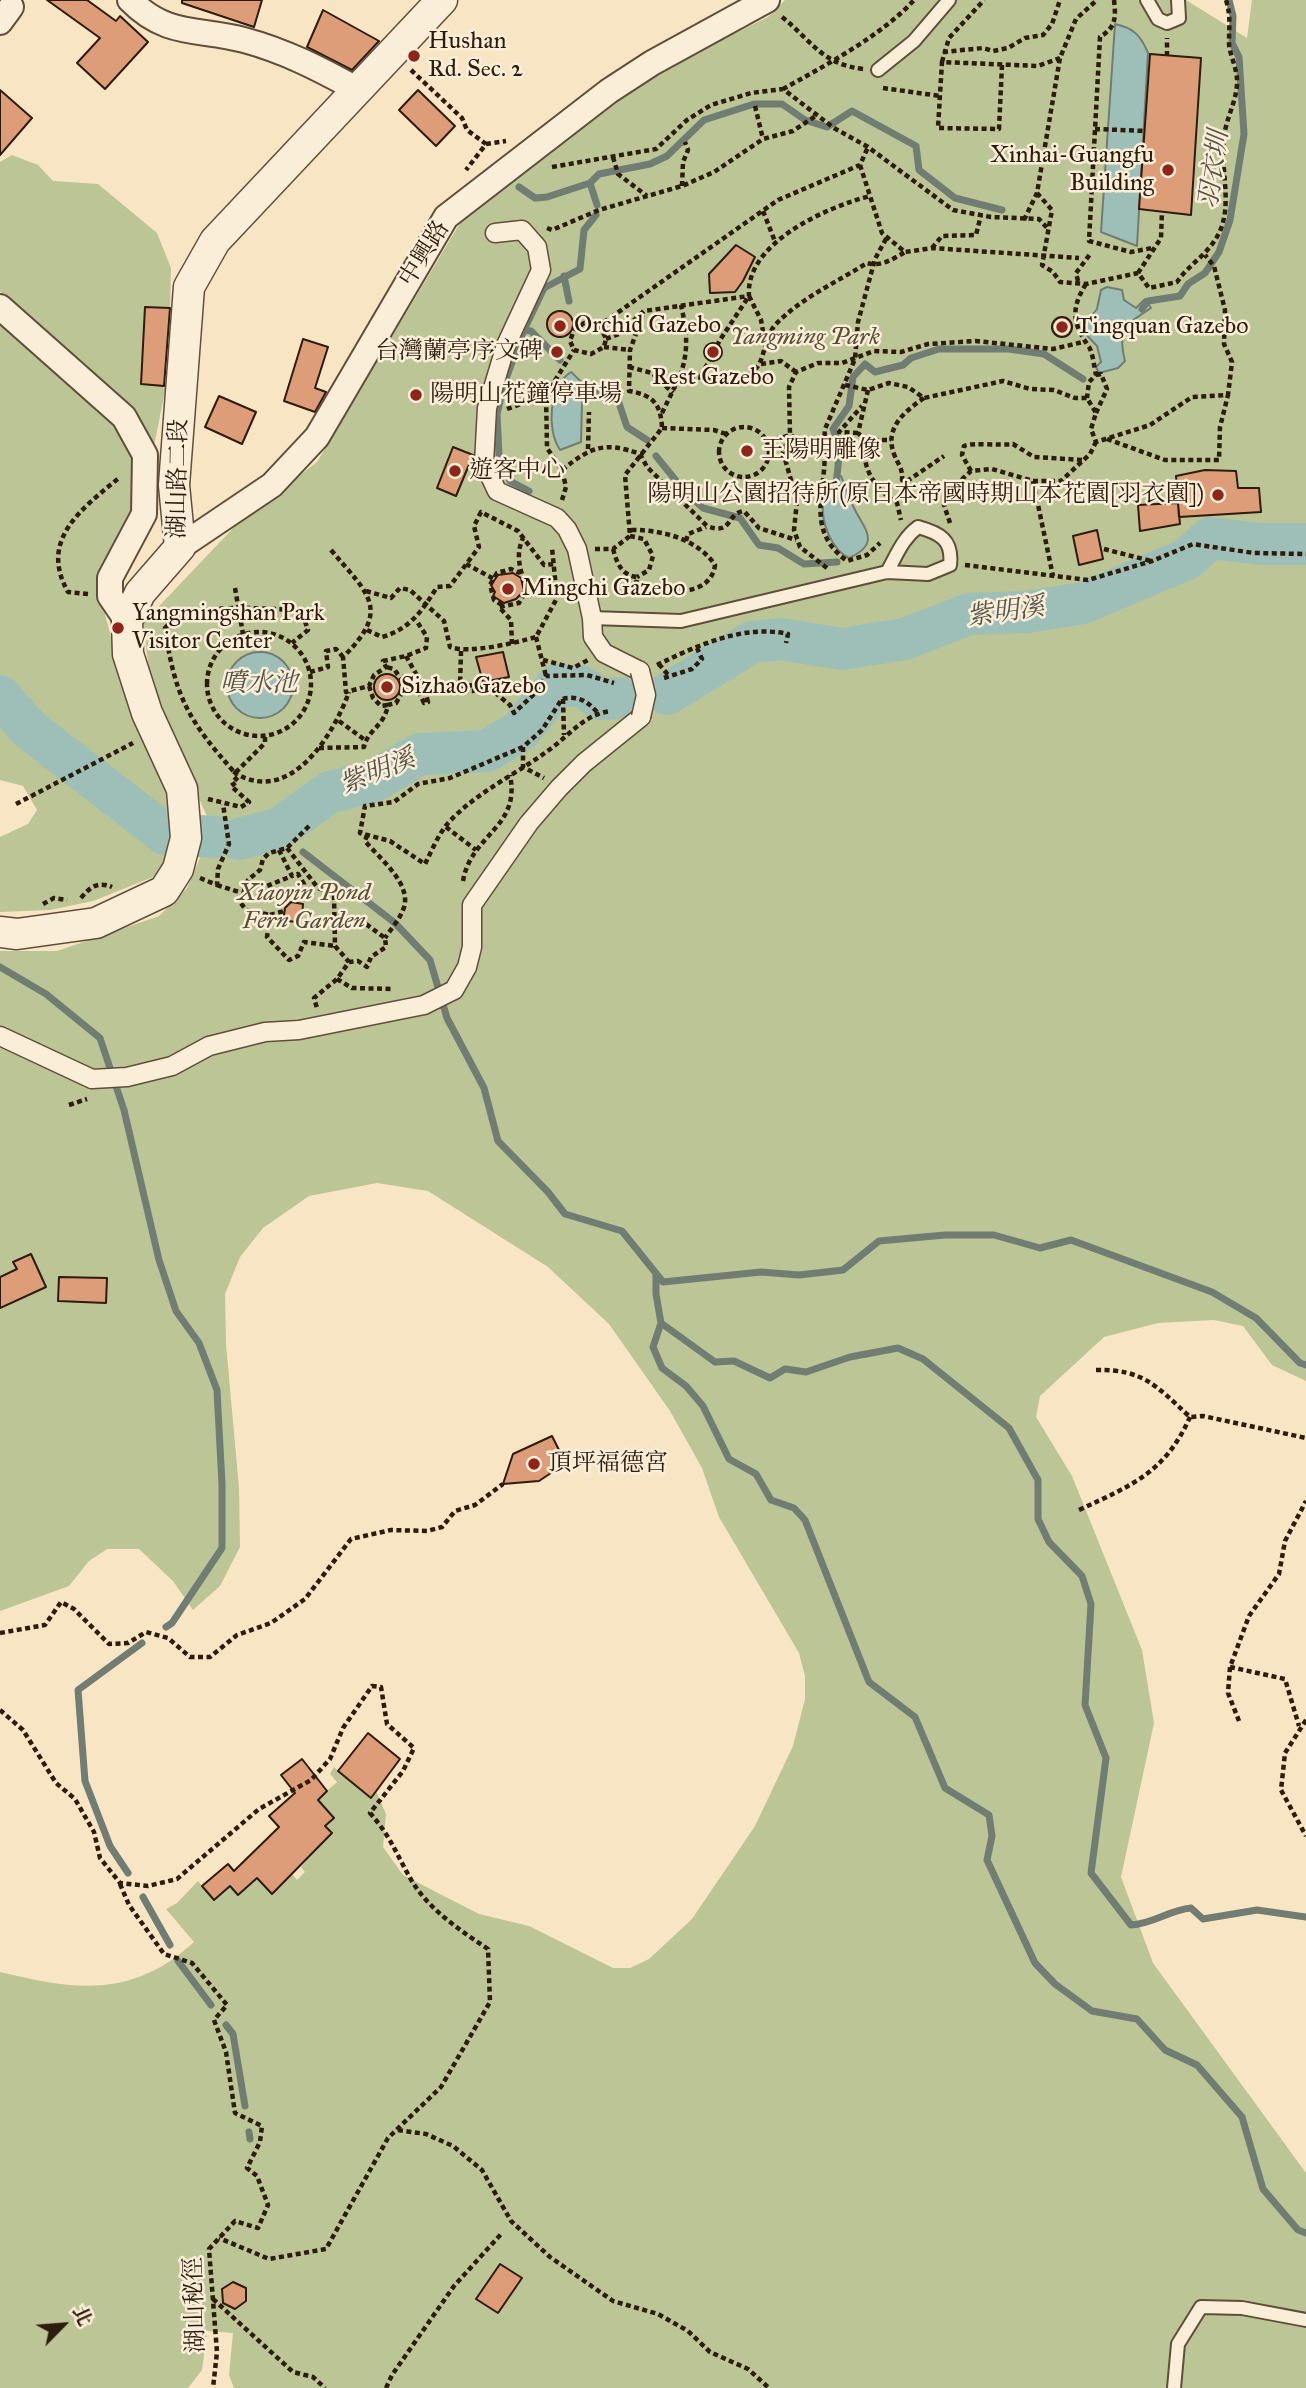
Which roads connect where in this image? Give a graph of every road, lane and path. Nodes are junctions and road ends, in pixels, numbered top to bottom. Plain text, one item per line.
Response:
1 (130, 0) edge
2 (442, 0) edge
3 (914, 0) edge
4 (949, 0) edge
5 (984, 0) edge
6 (1060, 0) edge
7 (1084, 0) edge
8 (1097, 0) edge
9 (1114, 0) edge
10 (1147, 0) edge
11 (1178, 0) edge
12 (1226, 0) edge
13 (769, 7) edge
14 (1086, 10) junction
15 (943, 52) junction
16 (393, 53) junction
17 (1060, 58) junction
18 (834, 61) junction
19 (942, 62) junction
20 (1002, 65) junction
21 (878, 70) joint
22 (878, 87) dead end
23 (783, 89) junction
24 (358, 90) junction
25 (751, 93) junction
26 (940, 96) junction
27 (817, 114) junction
28 (1095, 129) junction
29 (676, 131) junction
30 (1146, 131) dead end
31 (681, 137) dead end
32 (763, 139) junction
33 (685, 142) dead end
34 (868, 146) junction
35 (613, 157) junction
36 (860, 165) junction
37 (547, 167) dead end
38 (469, 179) dead end
39 (682, 186) junction
40 (1037, 193) junction
41 (870, 196) junction
42 (647, 197) junction
43 (763, 211) junction
44 (1163, 211) dead end
45 (981, 215) junction
46 (1024, 221) junction
47 (540, 225) dead end
48 (1048, 229) junction
49 (495, 233) dead end
50 (887, 237) junction
51 (776, 244) junction
52 (932, 248) junction
53 (1152, 248) junction
54 (905, 252) junction
55 (1091, 253) dead end
56 (1205, 255) junction
57 (1044, 256) junction
58 (1079, 258) dead end
59 (874, 265) junction
60 (1138, 273) junction
61 (1078, 281) junction
62 (1086, 284) junction
63 (749, 296) junction
64 (681, 305) junction
65 (0, 307) edge
66 (644, 311) junction
67 (600, 325) junction
68 (765, 338) junction
69 (606, 339) junction
70 (1083, 342) junction
71 (604, 347) junction
72 (575, 350) junction
73 (630, 350) junction
74 (855, 359) junction
75 (761, 363) junction
76 (629, 367) junction
77 (796, 372) junction
78 (1096, 374) junction
79 (680, 376) junction
80 (701, 376) junction
81 (845, 385) junction
82 (868, 390) junction
83 (673, 393) junction
84 (546, 395) junction
85 (1228, 395) junction
86 (924, 398) junction
87 (1087, 398) junction
88 (863, 406) junction
89 (504, 410) dead end
90 (589, 412) dead end
91 (662, 413) junction
92 (1096, 413) junction
93 (662, 428) junction
94 (858, 433) junction
95 (726, 434) junction
96 (790, 435) junction
97 (1106, 439) junction
98 (865, 440) junction
99 (891, 440) junction
100 (767, 442) junction
101 (1096, 442) junction
102 (824, 444) junction
103 (588, 449) junction
104 (640, 454) junction
105 (944, 456) dead end
106 (1084, 460) junction
107 (145, 466) junction
108 (562, 470) junction
109 (971, 471) junction
110 (1033, 481) junction
111 (562, 524) junction
112 (707, 526) junction
113 (898, 527) dead end
114 (629, 533) junction
115 (523, 538) junction
116 (882, 539) dead end
117 (796, 540) junction
118 (686, 541) junction
119 (947, 541) junction
120 (180, 548) junction
121 (576, 548) junction
122 (1104, 549) dead end
123 (613, 550) junction
124 (331, 551) dead end
125 (1306, 554) edge
126 (1152, 561) junction
127 (466, 564) junction
128 (555, 564) junction
129 (820, 565) dead end
130 (950, 565) junction
131 (887, 572) junction
132 (520, 573) junction
133 (1053, 576) junction
134 (636, 577) junction
135 (494, 579) junction
136 (235, 588) dead end
137 (366, 591) junction
138 (68, 592) dead end
139 (424, 605) junction
140 (503, 605) junction
141 (236, 606) junction
142 (592, 618) junction
143 (416, 620) junction
144 (127, 621) junction
145 (367, 630) junction
146 (243, 634) junction
147 (536, 638) junction
148 (292, 643) junction
149 (512, 643) junction
150 (786, 643) dead end
151 (697, 648) junction
152 (461, 651) junction
153 (604, 653) junction
154 (406, 656) junction
155 (343, 657) junction
156 (543, 660) junction
157 (659, 664) junction
158 (386, 667) junction
159 (640, 671) junction
160 (310, 672) junction
161 (546, 676) junction
162 (402, 677) junction
163 (625, 686) dead end
164 (369, 687) junction
165 (479, 688) junction
166 (425, 690) junction
167 (349, 691) junction
168 (562, 698) junction
169 (388, 705) junction
170 (611, 710) dead end
171 (597, 712) junction
172 (338, 721) junction
173 (564, 735) junction
174 (265, 737) junction
175 (365, 740) junction
176 (137, 741) dead end
177 (523, 747) junction
178 (318, 748) junction
179 (523, 767) junction
180 (236, 773) junction
181 (510, 775) junction
182 (559, 788) junction
183 (182, 789) junction
184 (16, 803) dead end
185 (223, 804) junction
186 (309, 827) dead end
187 (446, 827) junction
188 (367, 835) junction
189 (287, 848) junction
190 (279, 850) junction
191 (476, 850) junction
192 (178, 869) junction
193 (464, 873) dead end
194 (292, 876) junction
195 (313, 881) junction
196 (217, 884) junction
197 (304, 884) junction
198 (242, 893) junction
199 (284, 911) dead end
200 (270, 915) junction
201 (333, 917) junction
202 (0, 932) edge
203 (385, 938) junction
204 (335, 946) junction
205 (349, 962) junction
206 (337, 979) junction
207 (419, 1006) junction
208 (322, 1026) junction
209 (0, 1037) edge
210 (1096, 1370) dead end
211 (1189, 1417) junction
212 (1306, 1438) edge
213 (503, 1485) dead end
214 (1306, 1501) edge
215 (1079, 1510) dead end
216 (0, 1633) edge
217 (1230, 1667) junction
218 (0, 1710) edge
219 (1306, 1720) edge
220 (1239, 1721) dead end
221 (1300, 1727) junction
222 (1306, 1836) edge
223 (120, 1883) junction
224 (397, 2130) junction
225 (502, 2233) dead end
226 (219, 2238) junction
227 (212, 2299) junction
228 (1306, 2320) edge
229 (213, 2388) edge
230 (325, 2388) edge
231 (386, 2388) edge
232 (769, 2388) edge
233 (1174, 2388) edge

1 - 24 street
2 - 16 street, 湖山路二段
3 - 18 path
4 - 21 lane
5 - 15 path
6 - 15 path
7 - 14 path
8 - 14 path
9 - 28 path
10 - 11 lane
12 - 56 path
13 - 18 path
13 - 120 street, 中興路
14 - 17 path
15 - 19 path
16 - 24 street, 湖山路二段
16 - 38 path
17 - 20 path
17 - 40 path
18 - 21 path
18 - 23 path
19 - 20 path
19 - 26 path
20 - 26 path
22 - 26 path
23 - 25 path
23 - 27 path
24 - 120 street, 湖山路二段
25 - 29 path
25 - 32 path
27 - 32 path
27 - 34 path
28 - 30 path
28 - 53 path
29 - 31 path
29 - 35 path
32 - 39 path
33 - 39 path
34 - 36 path
34 - 45 path
35 - 37 path
35 - 42 path
36 - 41 path
36 - 43 path
39 - 42 path
40 - 46 path
40 - 48 path
41 - 50 path
41 - 51 path
42 - 47 path
43 - 51 path
43 - 67 path
44 - 53 path
45 - 46 path
45 - 52 path
46 - 48 path
48 - 57 path
49 - 111 street
50 - 54 path
50 - 59 path
51 - 63 path
52 - 54 path
52 - 57 path
53 - 60 path
54 - 59 path
55 - 61 path
56 - 60 path
56 - 85 path
57 - 58 path
57 - 61 path
59 - 68 path
59 - 74 path
60 - 62 path
61 - 62 path
62 - 70 path
63 - 64 path
63 - 68 path
63 - 80 path
64 - 66 path
64 - 79 path
65 - 107 street
66 - 69 path
66 - 73 path
67 - 69 path
67 - 72 path
68 - 75 path
69 - 71 path
70 - 74 path
70 - 78 path
71 - 72 path
71 - 73 path
72 - 84 path
73 - 76 path
74 - 77 path
74 - 81 path
75 - 77 path
75 - 80 path
76 - 83 path
76 - 91 path
77 - 96 path
78 - 87 path
78 - 92 path
79 - 80 path
79 - 83 path
81 - 82 path
81 - 102 path
82 - 86 path
82 - 88 path
83 - 91 path
84 - 89 path
84 - 108 path
85 - 97 path
85 - 97 path
86 - 87 path
86 - 99 path
87 - 92 path
88 - 94 path
88 - 94 path
90 - 103 path
91 - 93 path
92 - 101 path
93 - 95 path
93 - 104 path
94 - 98 path
95 - 100 path
95 - 100 path
96 - 100 path
96 - 102 path
96 - 117 path
97 - 101 path
98 - 99 path
98 - 113 path
99 - 105 path
101 - 106 path
102 - 116 path
103 - 104 path
103 - 108 path
104 - 112 path
104 - 114 path
106 - 109 path
106 - 110 path
107 - 138 path
107 - 144 street
108 - 111 path
109 - 110 path
109 - 119 path
110 - 133 path
111 - 121 street
111 - 128 path
112 - 117 path
112 - 118 path
114 - 118 path
114 - 123 path
114 - 134 path
115 - 127 path
115 - 128 path
115 - 132 path
117 - 129 path
118 - 134 path
119 - 130 lane
119 - 131 lane
120 - 144 street, 湖山路二段
121 - 123 path
121 - 142 street
122 - 126 path
123 - 134 path
124 - 137 path
125 - 126 path
126 - 133 path
127 - 135 path
127 - 139 path
128 - 147 path
130 - 131 lane
130 - 133 path
131 - 142 lane
132 - 135 path
132 - 140 path
135 - 140 path
136 - 141 path
137 - 139 path
137 - 145 path
139 - 143 path
139 - 152 path
140 - 149 path
141 - 146 path
141 - 148 path
141 - 180 path
142 - 153 street
143 - 145 path
143 - 154 path
144 - 183 street, 湖山路二段
145 - 155 path
146 - 148 path
146 - 174 path
147 - 149 path
147 - 156 path
148 - 160 path
149 - 152 path
150 - 151 path
151 - 157 path
151 - 157 path
152 - 165 path
153 - 156 path
153 - 159 street
154 - 158 path
154 - 166 path
155 - 160 path
155 - 167 path
156 - 161 path
157 - 159 path
158 - 162 path
158 - 164 path
159 - 182 street, bridge
160 - 174 path
161 - 163 path
161 - 165 path
162 - 166 path
162 - 169 path
164 - 167 path
164 - 169 path
165 - 166 path
167 - 172 path
168 - 171 path
168 - 173 path
168 - 177 path
169 - 175 path
170 - 171 path
171 - 173 path
172 - 175 path
172 - 178 path
173 - 179 path
174 - 180 path
175 - 178 path
176 - 184 path
177 - 179 path
177 - 188 path
178 - 180 path
179 - 181 path
179 - 182 path
180 - 185 path
181 - 187 path
181 - 191 path
182 - 207 street
183 - 185 path
183 - 192 street, 湖山路二段
185 - 196 path
186 - 189 path
187 - 188 path
187 - 191 path
188 - 203 path
189 - 190 path
189 - 195 path
190 - 194 path
190 - 198 path
191 - 193 path
192 - 196 path
192 - 202 street, 湖山路二段
194 - 197 path
194 - 197 path
195 - 197 path
195 - 201 path
196 - 198 path
198 - 200 path
199 - 200 path
200 - 204 path
201 - 203 path
201 - 204 path
203 - 205 path
204 - 205 path
205 - 206 path
206 - 207 path
206 - 208 path
207 - 208 street
208 - 209 street
210 - 211 path
211 - 212 path
211 - 215 path
213 - 216 path
214 - 217 path
217 - 220 path
217 - 221 path
218 - 223 path, 湖山秘徑
219 - 221 path
221 - 222 path
223 - 224 path
223 - 226 path, 湖山秘徑
224 - 226 path
224 - 232 path
225 - 231 path
226 - 227 path, 湖山秘徑
227 - 229 path, 湖山秘徑
227 - 230 path
228 - 233 lane

